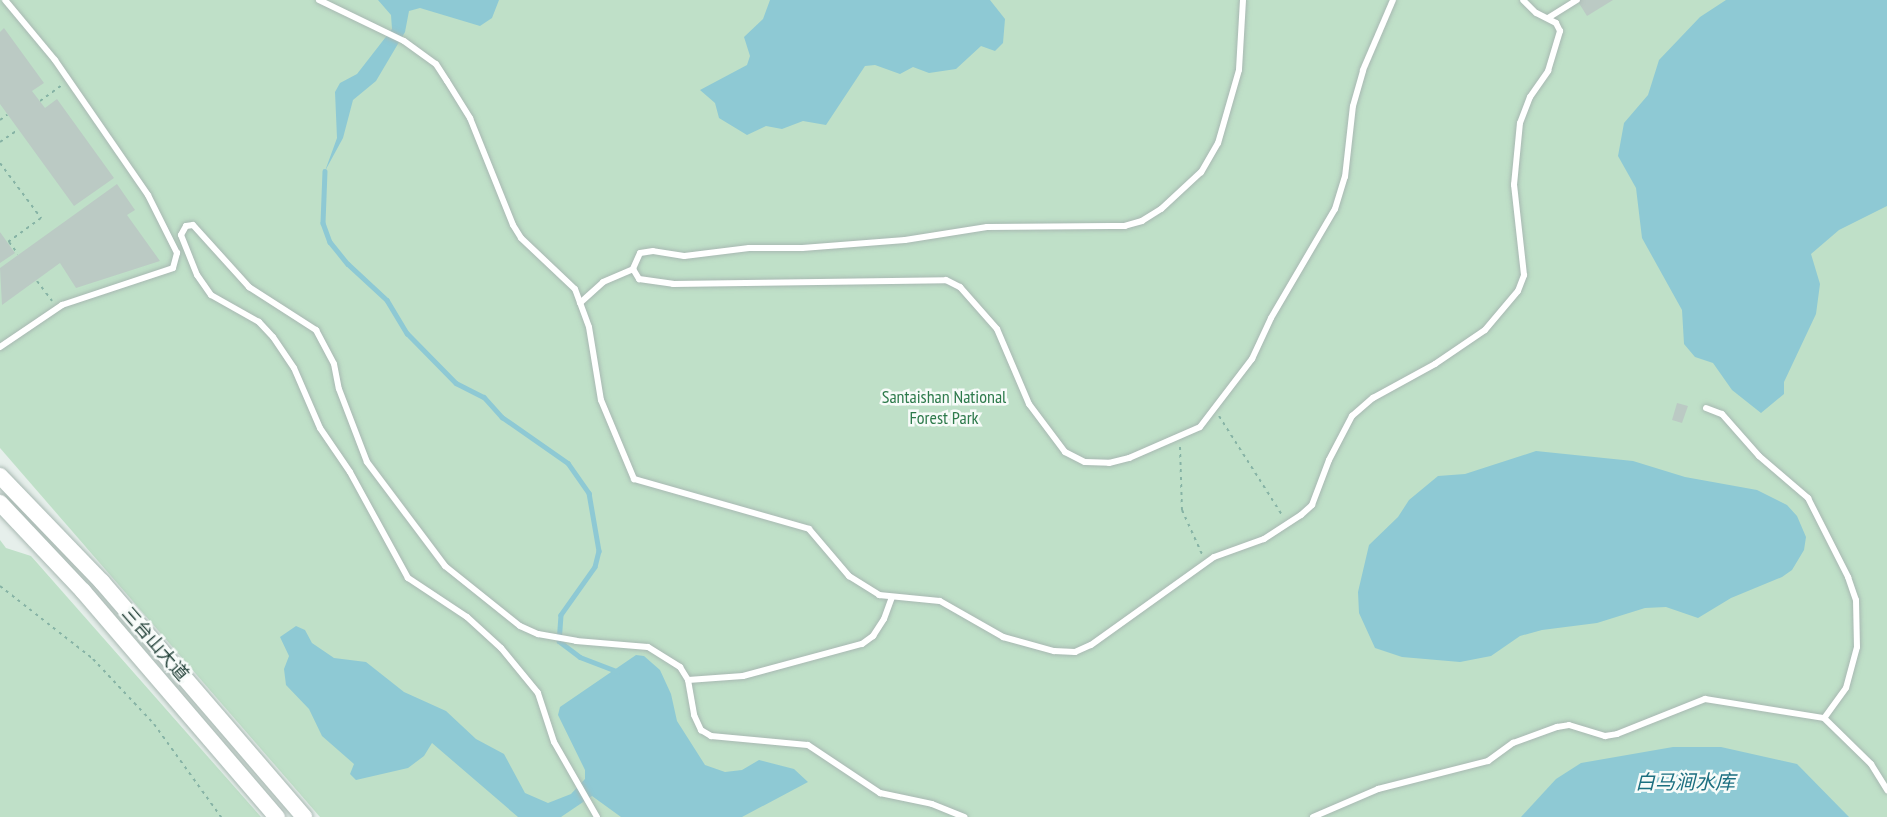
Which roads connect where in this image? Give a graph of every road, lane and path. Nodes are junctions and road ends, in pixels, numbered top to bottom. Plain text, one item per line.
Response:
1 (5, 0) edge
2 (319, 0) edge
3 (1243, 0) edge
4 (1393, 0) edge
5 (1523, 0) edge
6 (1577, 0) edge
7 (1548, 18) junction
8 (69, 80) junction
9 (40, 101) dead end
10 (7, 115) dead end
11 (0, 120) edge
12 (18, 130) dead end
13 (0, 142) edge
14 (0, 163) edge
15 (18, 254) dead end
16 (633, 269) junction
17 (37, 280) dead end
18 (580, 303) junction
19 (57, 308) junction
20 (0, 347) edge
21 (1706, 408) dead end
22 (1215, 409) junction
23 (1178, 439) junction
24 (0, 476) edge
25 (0, 503) edge
26 (1288, 524) junction
27 (1206, 562) junction
28 (0, 586) edge
29 (892, 597) junction
30 (688, 680) junction
31 (1824, 718) junction
32 (1887, 790) edge
33 (221, 817) edge
34 (277, 817) edge
35 (304, 817) edge
36 (597, 817) edge
37 (964, 817) edge
38 (1313, 817) edge

1 - 8 lane
2 - 18 lane
3 - 16 lane
4 - 22 lane
5 - 7 lane
6 - 7 lane
7 - 26 lane
8 - 9 path
8 - 19 lane
10 - 11 path
12 - 13 path
14 - 15 path
16 - 18 lane
16 - 23 lane
17 - 19 path
18 - 29 lane
19 - 20 lane
21 - 31 lane
22 - 23 lane
22 - 26 path
23 - 27 path
24 - 35 main road, 三台山大道
25 - 34 main road, 三台山大道
26 - 27 lane
27 - 29 lane
28 - 33 path
29 - 30 lane
30 - 36 lane
30 - 37 lane
31 - 32 lane
31 - 38 lane

